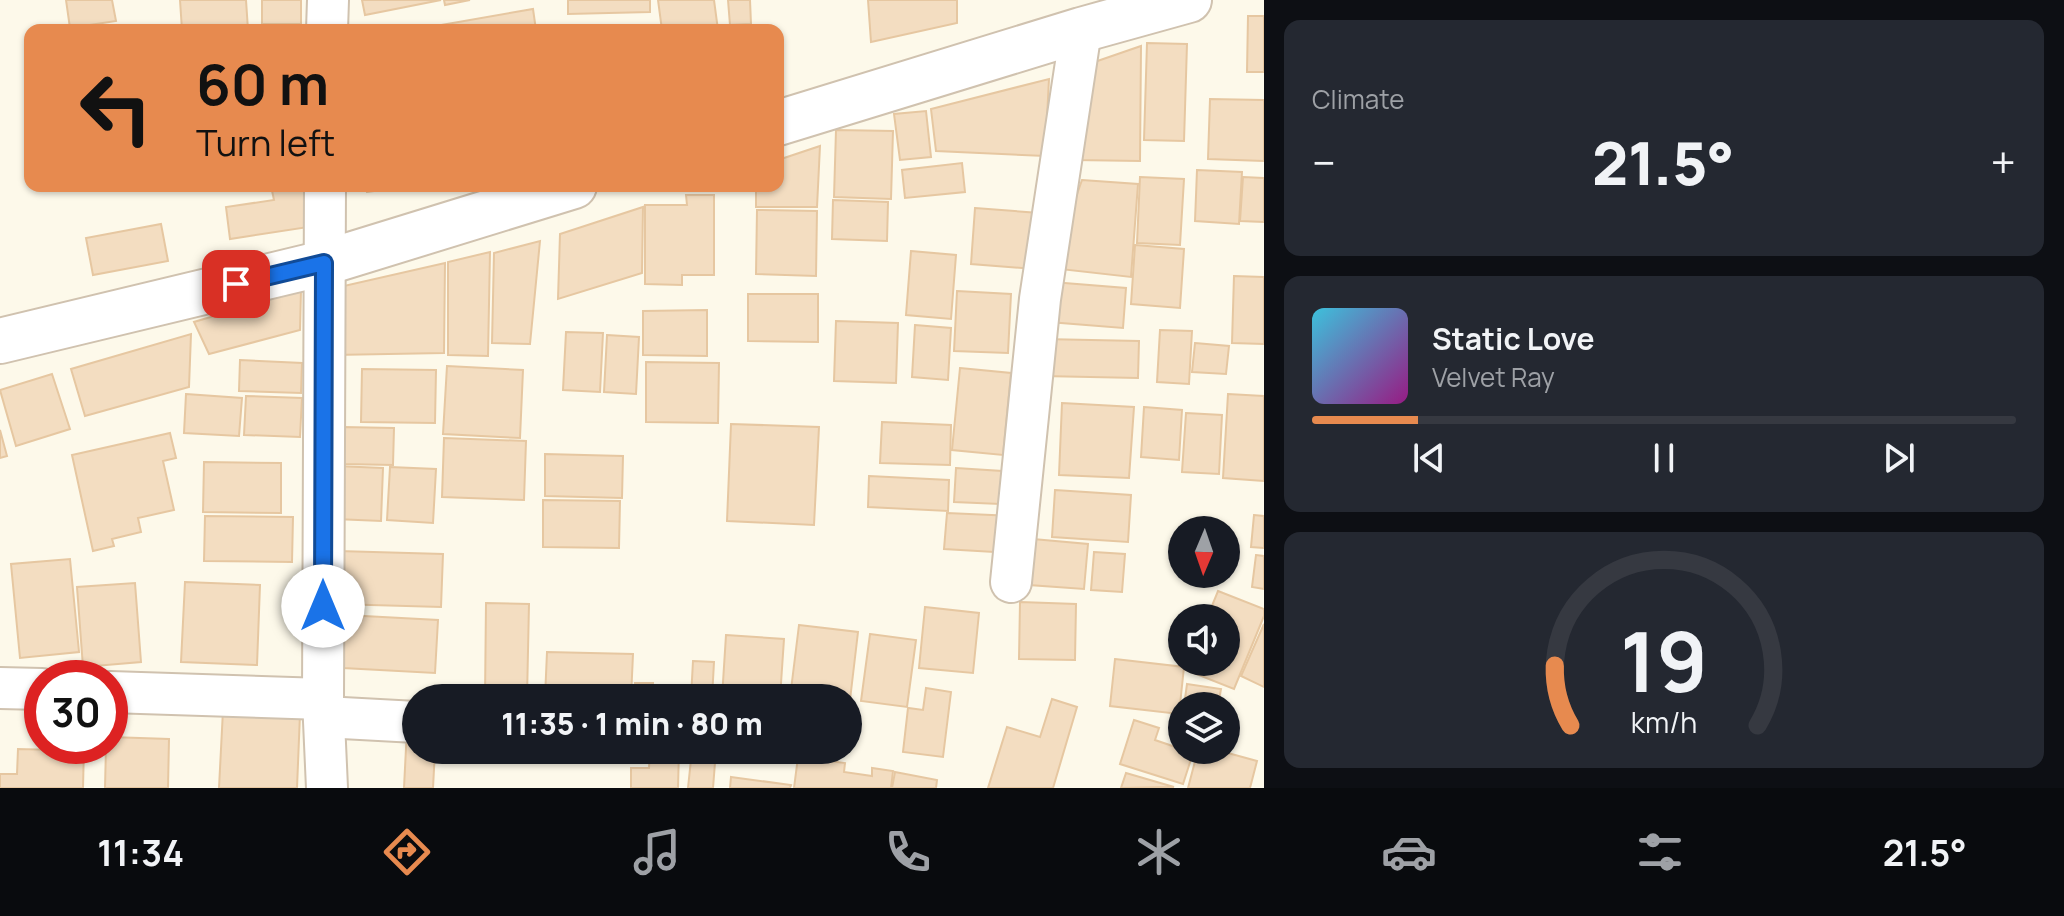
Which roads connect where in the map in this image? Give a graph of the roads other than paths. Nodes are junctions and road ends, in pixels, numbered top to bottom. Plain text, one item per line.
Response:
1 (328, 0) edge
2 (1189, 0) edge
3 (327, 24) edge
4 (1081, 30) junction
5 (784, 121) edge
6 (325, 192) edge
7 (555, 192) edge
8 (324, 263) junction
9 (0, 341) edge
10 (1011, 582) dead end
11 (0, 688) edge
12 (24, 689) edge
13 (128, 693) edge
14 (323, 708) junction
15 (402, 720) edge
16 (327, 788) edge

1 - 3 street
2 - 4 street
4 - 5 street
4 - 10 street
6 - 8 street
7 - 8 street
8 - 9 street
8 - 14 street
11 - 12 street
13 - 14 street
14 - 15 street
14 - 16 street

